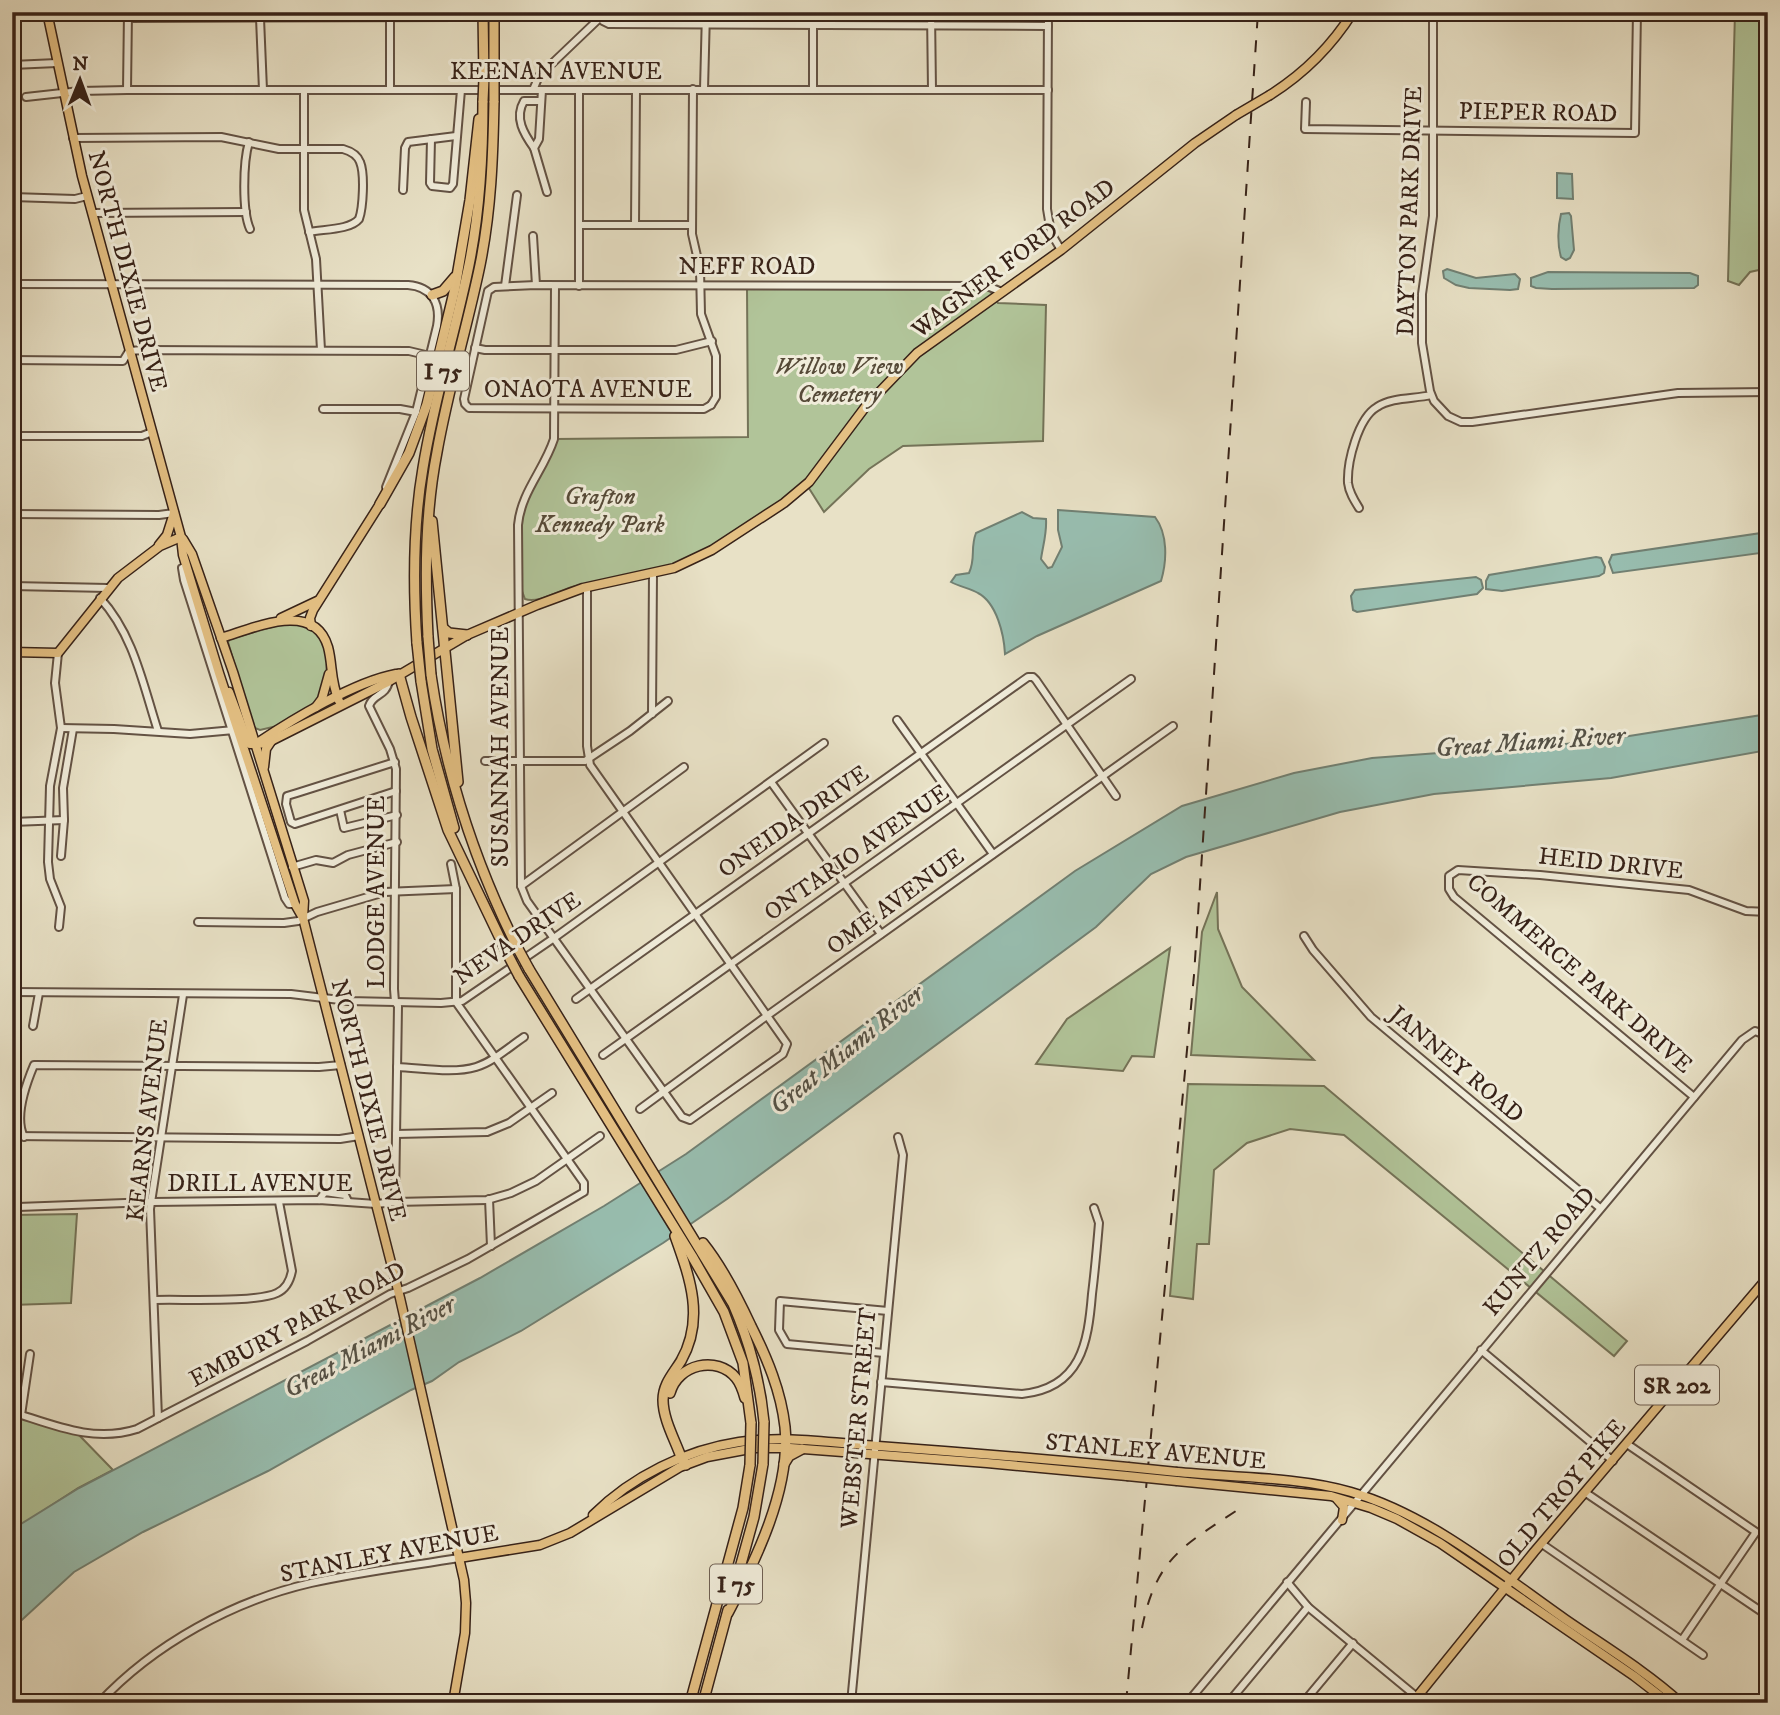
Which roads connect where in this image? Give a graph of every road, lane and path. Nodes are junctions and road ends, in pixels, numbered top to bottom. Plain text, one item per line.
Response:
1 (47, 12) edge
2 (483, 12) edge
3 (494, 12) edge
4 (706, 12) edge
5 (813, 12) edge
6 (931, 12) edge
7 (1048, 12) edge
8 (1353, 12) edge
9 (1433, 12) edge
10 (1637, 12) edge
11 (466, 14) edge
12 (602, 14) edge
13 (128, 15) edge
14 (390, 15) edge
15 (260, 18) junction
16 (706, 26) junction
17 (813, 26) junction
18 (931, 26) junction
19 (1048, 26) junction
20 (57, 63) junction
21 (12, 65) edge
22 (489, 79) junction
23 (693, 89) junction
24 (704, 89) junction
25 (127, 90) junction
26 (263, 90) junction
27 (304, 90) junction
28 (390, 90) junction
29 (460, 90) junction
30 (533, 90) junction
31 (542, 90) junction
32 (579, 90) junction
33 (636, 90) junction
34 (813, 90) junction
35 (932, 90) junction
36 (1048, 90) junction
37 (63, 93) junction
38 (26, 97) dead end
39 (483, 101) junction
40 (541, 101) junction
41 (1306, 102) dead end
42 (1434, 130) junction
43 (456, 136) junction
44 (73, 138) junction
45 (431, 139) junction
46 (249, 142) junction
47 (534, 148) junction
48 (304, 149) junction
49 (403, 190) dead end
50 (547, 192) dead end
51 (517, 195) dead end
52 (88, 196) junction
53 (12, 197) edge
54 (246, 212) junction
55 (92, 213) junction
56 (579, 225) junction
57 (635, 225) junction
58 (692, 225) junction
59 (250, 229) dead end
60 (309, 232) junction
61 (533, 236) dead end
62 (1061, 250) junction
63 (458, 272) junction
64 (12, 284) edge
65 (316, 285) junction
66 (536, 285) junction
67 (112, 286) junction
68 (505, 286) junction
69 (555, 286) junction
70 (579, 286) junction
71 (700, 286) junction
72 (1002, 292) junction
73 (432, 295) junction
74 (712, 341) junction
75 (475, 348) junction
76 (321, 350) junction
77 (555, 350) junction
78 (129, 351) junction
79 (430, 356) junction
80 (12, 360) edge
81 (1768, 392) edge
82 (1431, 395) junction
83 (711, 405) junction
84 (323, 410) dead end
85 (555, 410) junction
86 (718, 411) dead end
87 (416, 412) junction
88 (152, 432) junction
89 (12, 436) edge
90 (380, 504) junction
91 (1359, 508) dead end
92 (429, 510) junction
93 (174, 513) junction
94 (12, 514) edge
95 (181, 537) junction
96 (155, 550) junction
97 (186, 566) junction
98 (653, 573) junction
99 (200, 578) junction
100 (12, 586) edge
101 (108, 588) junction
102 (587, 588) junction
103 (100, 598) junction
104 (320, 600) junction
105 (519, 613) junction
106 (275, 621) junction
107 (312, 626) junction
108 (443, 628) junction
109 (467, 635) junction
110 (221, 638) junction
111 (446, 648) junction
112 (12, 652) edge
113 (58, 653) junction
114 (211, 658) junction
115 (331, 668) junction
116 (399, 674) junction
117 (1131, 679) dead end
118 (221, 681) junction
119 (389, 681) junction
120 (237, 687) junction
121 (379, 687) junction
122 (342, 697) junction
123 (668, 701) dead end
124 (315, 708) junction
125 (652, 714) junction
126 (897, 720) dead end
127 (249, 723) junction
128 (300, 726) junction
129 (1066, 726) junction
130 (1174, 726) dead end
131 (61, 728) junction
132 (73, 729) junction
133 (277, 729) junction
134 (234, 730) junction
135 (158, 731) junction
136 (272, 740) junction
137 (824, 743) dead end
138 (255, 744) junction
139 (922, 753) junction
140 (589, 759) junction
141 (485, 761) dead end
142 (395, 762) junction
143 (520, 762) junction
144 (684, 767) dead end
145 (1103, 776) junction
146 (264, 778) junction
147 (771, 782) junction
148 (396, 791) junction
149 (457, 794) junction
150 (1116, 796) dead end
151 (957, 803) junction
152 (262, 806) junction
153 (340, 810) junction
154 (624, 813) junction
155 (397, 815) junction
156 (64, 820) junction
157 (12, 822) edge
158 (50, 822) junction
159 (808, 833) junction
160 (397, 842) junction
161 (993, 854) junction
162 (61, 856) dead end
163 (659, 862) junction
164 (451, 864) dead end
165 (292, 867) junction
166 (279, 869) junction
167 (1449, 876) joint
168 (843, 884) junction
169 (475, 885) junction
170 (521, 886) junction
171 (456, 889) junction
172 (396, 891) junction
173 (1768, 912) edge
174 (696, 914) junction
175 (303, 918) junction
176 (198, 922) dead end
177 (59, 927) dead end
178 (881, 934) junction
179 (1304, 936) dead end
180 (554, 938) junction
181 (732, 964) junction
182 (589, 989) junction
183 (12, 992) edge
184 (39, 993) junction
185 (183, 995) junction
186 (323, 997) junction
187 (576, 999) dead end
188 (395, 1002) junction
189 (456, 1002) junction
190 (768, 1015) junction
191 (33, 1026) dead end
192 (1768, 1036) edge
193 (524, 1037) dead end
194 (625, 1039) junction
195 (603, 1055) dead end
196 (494, 1058) junction
197 (341, 1065) junction
198 (173, 1066) junction
199 (397, 1067) junction
200 (16, 1070) dead end
201 (12, 1088) edge
202 (663, 1091) junction
203 (552, 1093) dead end
204 (1694, 1097) junction
205 (530, 1108) junction
206 (640, 1109) dead end
207 (397, 1134) junction
208 (12, 1136) edge
209 (24, 1136) junction
210 (359, 1136) junction
211 (600, 1136) dead end
212 (163, 1137) junction
213 (898, 1137) dead end
214 (567, 1159) junction
215 (489, 1199) junction
216 (152, 1202) junction
217 (279, 1202) junction
218 (395, 1202) junction
219 (376, 1204) junction
220 (18, 1206) dead end
221 (1094, 1208) dead end
222 (1600, 1208) junction
223 (491, 1246) junction
224 (704, 1248) junction
225 (689, 1260) junction
226 (1768, 1277) edge
227 (398, 1291) junction
228 (155, 1300) junction
229 (888, 1311) junction
230 (1481, 1350) junction
231 (884, 1353) junction
232 (30, 1354) dead end
233 (881, 1382) junction
234 (750, 1411) junction
235 (12, 1412) edge
236 (20, 1415) junction
237 (158, 1418) junction
238 (785, 1444) junction
239 (1627, 1444) junction
240 (802, 1449) junction
241 (875, 1450) junction
242 (684, 1459) junction
243 (1613, 1461) junction
244 (783, 1465) junction
245 (1177, 1476) junction
246 (1586, 1493) junction
247 (1331, 1496) junction
248 (1358, 1499) junction
249 (1342, 1520) junction
250 (1542, 1544) junction
251 (459, 1558) junction
252 (1287, 1582) junction
253 (1720, 1584) junction
254 (1508, 1585) junction
255 (1308, 1608) junction
256 (728, 1612) junction
257 (1768, 1616) edge
258 (1682, 1640) junction
259 (1353, 1643) junction
260 (1703, 1655) dead end
261 (1414, 1700) edge
262 (99, 1703) edge
263 (453, 1703) edge
264 (690, 1703) edge
265 (703, 1703) edge
266 (851, 1703) edge
267 (1187, 1703) edge
268 (1228, 1703) edge
269 (1303, 1703) edge
270 (1669, 1703) edge
271 (1681, 1703) edge

1 - 20 main road, NORTH DIXIE DRIVE
2 - 22 highway, I 75
3 - 22 highway, I 75
4 - 16 street
5 - 17 street
6 - 18 street
7 - 19 street
8 - 62 main road, WAGNER FORD ROAD, bridge
9 - 42 street, DAYTON PARK DRIVE
10 - 42 street, PIEPER ROAD
11 - 14 street
12 - 16 street
12 - 30 street
13 - 15 street
13 - 25 street
14 - 15 street
14 - 28 street
15 - 26 street
16 - 17 street
16 - 24 street
17 - 18 street
17 - 34 street
18 - 19 street
18 - 35 street
19 - 36 street
20 - 21 street
20 - 37 main road, NORTH DIXIE DRIVE
22 - 39 highway, I 75, bridge
22 - 92 highway, I 75, bridge
23 - 24 street, KEENAN AVENUE
23 - 33 street, KEENAN AVENUE
23 - 58 street
24 - 34 street, KEENAN AVENUE
25 - 26 street, KEENAN AVENUE
25 - 37 street, KEENAN AVENUE
26 - 27 street, KEENAN AVENUE
27 - 28 street, KEENAN AVENUE
27 - 48 street
28 - 29 street, KEENAN AVENUE
29 - 30 street, KEENAN AVENUE
29 - 43 street
30 - 31 street, KEENAN AVENUE
31 - 32 street, KEENAN AVENUE
31 - 40 street
32 - 33 street, KEENAN AVENUE
32 - 56 street
33 - 57 street
34 - 35 street, KEENAN AVENUE
35 - 36 street, KEENAN AVENUE
36 - 62 street
37 - 38 street, KEENAN AVENUE
37 - 44 main road, NORTH DIXIE DRIVE
39 - 63 highway
39 - 169 highway, I 75, bridge
40 - 47 street
40 - 47 street
41 - 42 street, PIEPER ROAD
42 - 82 street, DAYTON PARK DRIVE
43 - 45 street
43 - 45 street
44 - 46 street
44 - 52 main road, NORTH DIXIE DRIVE
45 - 49 street
46 - 48 street
46 - 54 street
47 - 50 street
48 - 60 street
48 - 60 street
51 - 68 street
52 - 53 street
52 - 55 main road, NORTH DIXIE DRIVE
54 - 55 street
54 - 59 street
55 - 67 main road, NORTH DIXIE DRIVE
56 - 57 street
56 - 70 street
57 - 58 street
58 - 71 street
60 - 65 street
61 - 66 street
62 - 72 main road, WAGNER FORD ROAD
63 - 73 highway
63 - 90 highway
64 - 67 street
65 - 67 street
65 - 73 street
65 - 76 street
66 - 68 street, NEFF ROAD
66 - 69 street, NEFF ROAD
67 - 78 main road, NORTH DIXIE DRIVE
68 - 75 street, NEFF ROAD
69 - 70 street, NEFF ROAD
69 - 77 street, SUSANNAH AVENUE
70 - 71 street, NEFF ROAD
71 - 72 street, NEFF ROAD
71 - 74 street
72 - 98 main road, WAGNER FORD ROAD
73 - 79 street
74 - 77 street
74 - 83 street
75 - 77 street
75 - 85 street, ONAOTA AVENUE
76 - 78 street
76 - 79 street
77 - 85 street, SUSANNAH AVENUE
78 - 80 street
78 - 88 main road, NORTH DIXIE DRIVE
79 - 87 street
81 - 82 street
82 - 91 street
83 - 85 street, ONAOTA AVENUE
83 - 86 street
84 - 87 street
85 - 105 street, SUSANNAH AVENUE
87 - 90 street
88 - 89 street
88 - 93 main road, NORTH DIXIE DRIVE
90 - 104 main road
92 - 108 highway
92 - 149 highway, I 75, bridge
93 - 94 street
93 - 95 main road, NORTH DIXIE DRIVE
93 - 96 main road
95 - 96 main road
95 - 97 main road, NORTH DIXIE DRIVE
95 - 99 main road, NORTH DIXIE DRIVE
96 - 101 main road
97 - 99 main road
97 - 114 main road, NORTH DIXIE DRIVE
98 - 102 main road, WAGNER FORD ROAD
98 - 125 street
99 - 110 main road, NORTH DIXIE DRIVE
100 - 101 street
101 - 103 main road
102 - 105 main road, WAGNER FORD ROAD
102 - 140 street
103 - 113 main road
103 - 135 street
104 - 106 main road
104 - 107 main road
105 - 109 main road, WAGNER FORD ROAD
105 - 143 street, SUSANNAH AVENUE
106 - 107 main road
106 - 110 main road
107 - 115 main road
108 - 109 highway
108 - 111 highway
109 - 111 main road, WAGNER FORD ROAD
110 - 120 main road, NORTH DIXIE DRIVE
111 - 116 main road, WAGNER FORD ROAD
111 - 149 highway
112 - 113 main road
113 - 131 street
114 - 118 main road, NORTH DIXIE DRIVE
114 - 120 main road
114 - 134 street
115 - 122 main road
115 - 124 main road
116 - 119 main road, WAGNER FORD ROAD
116 - 122 main road, WAGNER FORD ROAD
116 - 169 highway
117 - 129 street, ONTARIO AVENUE
118 - 134 main road, NORTH DIXIE DRIVE
118 - 138 main road
119 - 121 main road, WAGNER FORD ROAD
119 - 142 street, LODGE AVENUE
120 - 127 main road, NORTH DIXIE DRIVE
121 - 122 main road
121 - 128 main road, WAGNER FORD ROAD
122 - 124 main road, WAGNER FORD ROAD
122 - 128 main road
123 - 125 street
124 - 133 main road, WAGNER FORD ROAD
125 - 140 street
126 - 139 street
127 - 133 main road
127 - 138 main road, NORTH DIXIE DRIVE
128 - 136 main road, WAGNER FORD ROAD
129 - 139 street, ONEIDA DRIVE
129 - 145 street
129 - 151 street, ONTARIO AVENUE
130 - 145 street, OME AVENUE
131 - 132 street
131 - 158 street
132 - 135 street
132 - 156 street
133 - 138 main road, WAGNER FORD ROAD
134 - 135 street
134 - 152 main road, NORTH DIXIE DRIVE
134 - 166 street
136 - 138 main road, WAGNER FORD ROAD
136 - 146 main road
137 - 147 street, NEVA DRIVE
138 - 146 main road, NORTH DIXIE DRIVE
138 - 152 main road
139 - 151 street
139 - 159 street, ONEIDA DRIVE
140 - 143 street
140 - 154 street
141 - 143 street
142 - 148 street, LODGE AVENUE
142 - 153 street
143 - 170 street, SUSANNAH AVENUE
144 - 154 street
145 - 150 street
145 - 161 street, OME AVENUE
146 - 165 main road, NORTH DIXIE DRIVE
147 - 159 street
147 - 163 street, NEVA DRIVE
148 - 153 street
148 - 155 street, LODGE AVENUE
149 - 224 highway, I 75, bridge
151 - 161 street
151 - 168 street, ONTARIO AVENUE
152 - 166 main road, NORTH DIXIE DRIVE
153 - 155 street
154 - 163 street
154 - 170 street
155 - 160 street, LODGE AVENUE
156 - 158 street
156 - 162 street
157 - 158 street
158 - 177 street
159 - 168 street
159 - 174 street, ONEIDA DRIVE
160 - 165 street
160 - 172 street, LODGE AVENUE
161 - 178 street, OME AVENUE
163 - 174 street
163 - 180 street, NEVA DRIVE
164 - 171 street
165 - 175 main road, NORTH DIXIE DRIVE
166 - 175 main road, NORTH DIXIE DRIVE
167 - 173 street, HEID DRIVE
167 - 204 street, COMMERCE PARK DRIVE
168 - 178 street
168 - 181 street, ONTARIO AVENUE
169 - 225 highway, I 75, bridge
170 - 180 street, SUSANNAH AVENUE
171 - 172 street
171 - 189 street
172 - 175 street
172 - 188 street, LODGE AVENUE
174 - 181 street
174 - 182 street, ONEIDA DRIVE
175 - 176 street
175 - 186 main road, NORTH DIXIE DRIVE
178 - 190 street, OME AVENUE
179 - 222 street, JANNEY ROAD
180 - 182 street, SUSANNAH AVENUE
180 - 189 street, NEVA DRIVE
181 - 190 street
181 - 194 street, ONTARIO AVENUE
182 - 187 street, ONEIDA DRIVE
182 - 194 street, SUSANNAH AVENUE
183 - 184 street, NEVA DRIVE
184 - 185 street, NEVA DRIVE
184 - 191 street
185 - 186 street, NEVA DRIVE
185 - 198 street, KEARNS AVENUE
186 - 188 street, NEVA DRIVE
186 - 197 main road, NORTH DIXIE DRIVE
188 - 189 street, NEVA DRIVE
188 - 199 street, LODGE AVENUE
189 - 196 street
190 - 202 street, OME AVENUE
190 - 202 street, SUSANNAH AVENUE
192 - 204 street, KUNTZ ROAD
193 - 196 street
194 - 195 street, ONTARIO AVENUE
194 - 202 street, SUSANNAH AVENUE
196 - 199 street
196 - 205 street
197 - 198 street
197 - 210 main road, NORTH DIXIE DRIVE
198 - 209 street
198 - 212 street, KEARNS AVENUE
199 - 207 street, LODGE AVENUE
200 - 201 street
202 - 206 street, OME AVENUE
203 - 205 street
204 - 222 street, KUNTZ ROAD
205 - 207 street
205 - 214 street
207 - 218 street, LODGE AVENUE
208 - 209 street
209 - 212 street
210 - 212 street
210 - 219 main road, NORTH DIXIE DRIVE
211 - 214 street
212 - 216 street, KEARNS AVENUE
213 - 229 street, WEBSTER STREET
214 - 215 street
214 - 223 street, EMBURY PARK ROAD
215 - 218 street
215 - 223 street
216 - 217 street, DRILL AVENUE
216 - 220 street, DRILL AVENUE
216 - 228 street, KEARNS AVENUE
217 - 219 street, DRILL AVENUE
217 - 228 street
218 - 219 street
219 - 227 main road, NORTH DIXIE DRIVE
221 - 233 street
222 - 230 street, KUNTZ ROAD
223 - 227 street, EMBURY PARK ROAD
224 - 238 highway
224 - 256 highway, I 75, bridge
225 - 234 highway, I 75
225 - 242 highway
226 - 239 main road, OLD TROY PIKE / SR 202
227 - 237 street, EMBURY PARK ROAD
227 - 251 main road, NORTH DIXIE DRIVE
228 - 237 street, KEARNS AVENUE
229 - 231 street, WEBSTER STREET
229 - 231 street
230 - 243 street
230 - 248 street, KUNTZ ROAD
231 - 233 street, WEBSTER STREET
232 - 236 street
233 - 241 street, WEBSTER STREET
234 - 242 highway
234 - 264 highway, I 75, bridge
235 - 236 street, EMBURY PARK ROAD
236 - 237 street, EMBURY PARK ROAD
238 - 240 main road, STANLEY AVENUE
238 - 241 main road, STANLEY AVENUE
238 - 242 main road, STANLEY AVENUE
238 - 244 highway
239 - 243 main road, OLD TROY PIKE / SR 202
239 - 253 street
240 - 241 main road, STANLEY AVENUE
240 - 244 highway
241 - 245 main road, STANLEY AVENUE, bridge
241 - 266 street, WEBSTER STREET
242 - 251 main road, STANLEY AVENUE
243 - 246 main road, OLD TROY PIKE / SR 202
244 - 256 highway
245 - 247 main road, STANLEY AVENUE
245 - 248 main road, STANLEY AVENUE
246 - 250 main road, OLD TROY PIKE / SR 202
246 - 253 street
247 - 248 main road, STANLEY AVENUE
247 - 249 main road
248 - 249 street, KUNTZ ROAD
248 - 254 main road, STANLEY AVENUE
249 - 252 street, KUNTZ ROAD
250 - 254 main road, OLD TROY PIKE / SR 202
250 - 258 street
251 - 262 street, STANLEY AVENUE
251 - 263 main road, NORTH DIXIE DRIVE
252 - 255 street
252 - 267 street, KUNTZ ROAD
253 - 257 street
253 - 258 street
254 - 261 main road, OLD TROY PIKE / SR 202
254 - 270 main road, STANLEY AVENUE
254 - 271 main road, STANLEY AVENUE
255 - 259 street
255 - 268 street
256 - 265 highway, I 75
258 - 260 street
259 - 261 street
259 - 269 street

